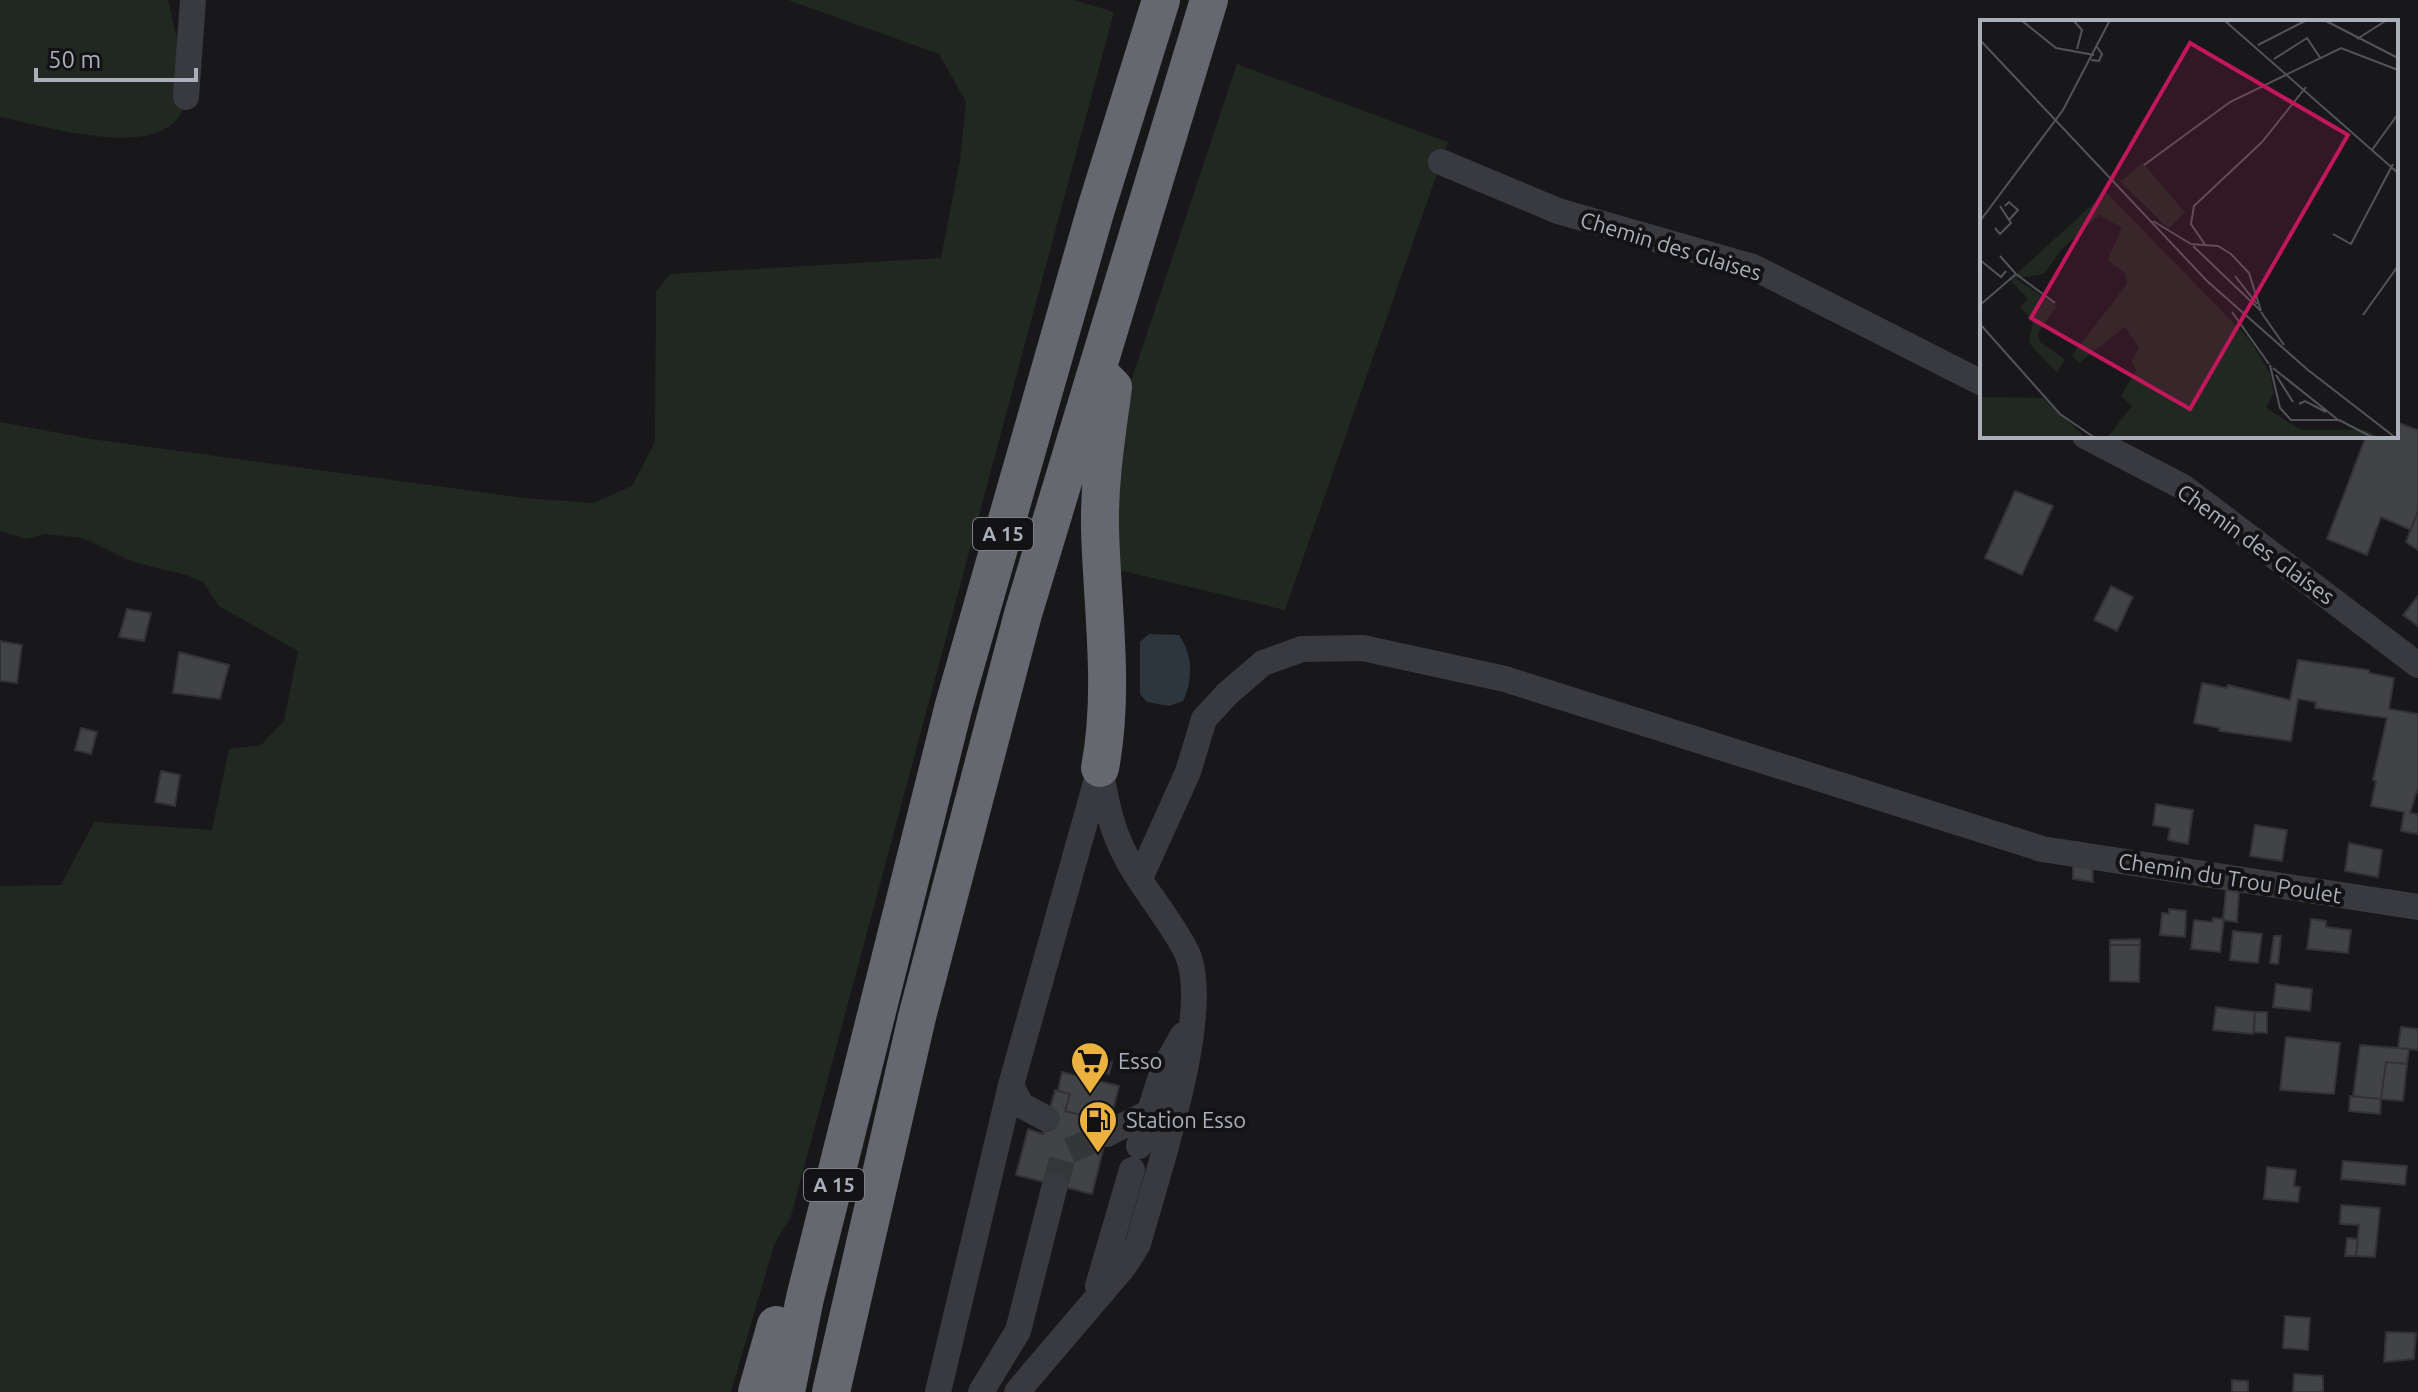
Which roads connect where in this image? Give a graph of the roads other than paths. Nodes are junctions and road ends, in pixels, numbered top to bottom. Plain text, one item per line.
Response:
1 (193, 0) edge
2 (1161, 0) edge
3 (1209, 0) edge
4 (186, 97) dead end
5 (1441, 162) dead end
6 (1096, 369) junction
7 (1980, 382) edge
8 (2089, 438) edge
9 (2418, 665) edge
10 (1100, 768) junction
11 (1141, 876) junction
12 (2418, 907) edge
13 (1192, 1018) junction
14 (1011, 1085) junction
15 (1146, 1114) junction
16 (1047, 1119) dead end
17 (1107, 1134) tunnel mouth
18 (1055, 1185) tunnel mouth
19 (805, 1298) junction
20 (1089, 1308) junction
21 (757, 1392) edge
22 (786, 1392) edge
23 (831, 1392) edge
24 (938, 1392) edge
25 (981, 1392) edge
26 (1017, 1392) edge

1 - 4 street
2 - 19 highway, A 15
3 - 6 highway, A 15
5 - 7 street, Chemin des Glaises
6 - 10 highway
6 - 23 highway, A 15
8 - 9 street, Chemin des Glaises
10 - 11 street
10 - 14 street
11 - 12 street, Chemin du Trou Poulet
11 - 13 street
13 - 15 street
13 - 20 street
14 - 16 street
14 - 24 street
15 - 17 street
15 - 20 street
18 - 25 street
19 - 21 highway
19 - 22 highway, A 15
20 - 26 street

